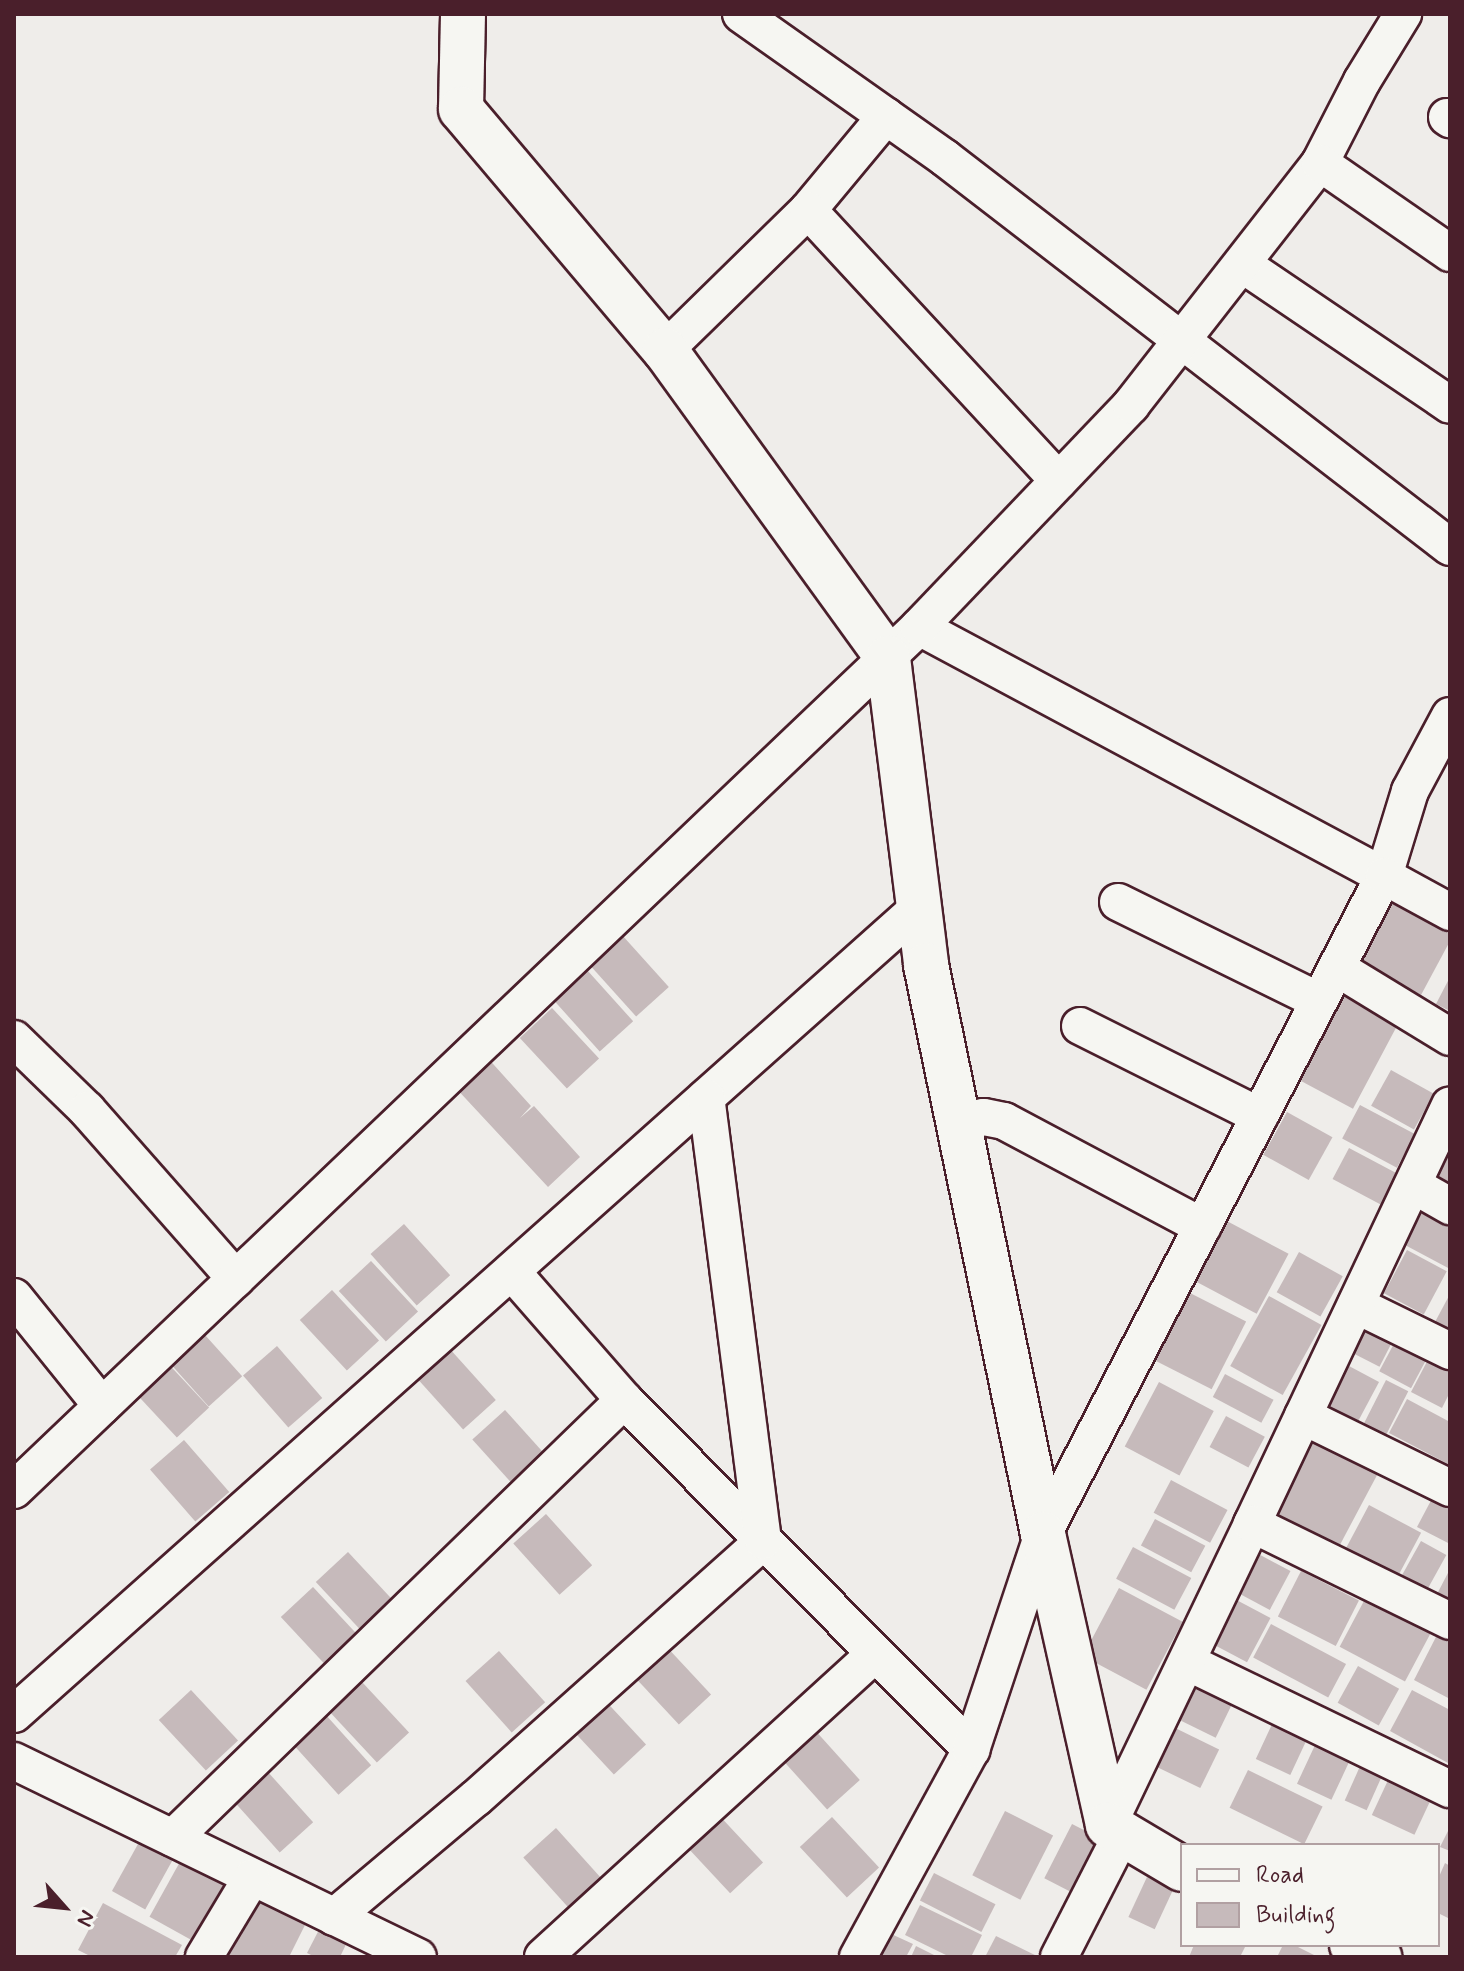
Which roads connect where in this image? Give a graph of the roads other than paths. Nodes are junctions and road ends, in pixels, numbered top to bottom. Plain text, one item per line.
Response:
1 (463, 14) edge
2 (741, 14) edge
3 (1403, 14) edge
4 (886, 116) junction
5 (1320, 163) junction
6 (808, 210) junction
7 (1450, 253) edge
8 (1242, 264) junction
9 (1182, 340) junction
10 (665, 350) junction
11 (1450, 405) edge
12 (1059, 481) junction
13 (1450, 547) edge
14 (919, 627) junction
15 (888, 658) junction
16 (1450, 716) edge
17 (1384, 876) junction
18 (1118, 902) dead end
19 (921, 906) junction
20 (1450, 912) edge
21 (1337, 968) junction
22 (1319, 1001) junction
23 (1080, 1026) dead end
24 (1450, 1037) edge
25 (14, 1039) edge
26 (706, 1098) junction
27 (1450, 1106) edge
28 (1260, 1116) junction
29 (958, 1122) junction
30 (1413, 1185) junction
31 (1450, 1206) edge
32 (1203, 1227) junction
33 (512, 1272) junction
34 (236, 1279) junction
35 (14, 1297) edge
36 (1356, 1305) junction
37 (1450, 1351) edge
38 (624, 1400) junction
39 (102, 1406) junction
40 (1303, 1416) junction
41 (1450, 1488) edge
42 (14, 1490) edge
43 (1252, 1524) junction
44 (1043, 1534) junction
45 (763, 1541) junction
46 (1450, 1621) edge
47 (875, 1654) junction
48 (1187, 1662) junction
49 (14, 1714) edge
50 (971, 1750) junction
51 (14, 1761) edge
52 (1450, 1789) edge
53 (1115, 1830) junction
54 (173, 1838) junction
55 (1180, 1868) edge
56 (252, 1877) junction
57 (334, 1917) junction
58 (369, 1946) edge
59 (1356, 1947) edge
60 (204, 1957) edge
61 (418, 1957) edge
62 (543, 1957) edge
63 (858, 1957) edge
64 (1059, 1957) edge
65 (1379, 1957) edge

1 - 10 street
2 - 4 street
3 - 5 street
4 - 6 street
4 - 9 street
5 - 7 street
5 - 8 street
6 - 10 street
6 - 12 street
8 - 9 street
8 - 11 street
9 - 12 street
9 - 13 street
10 - 15 street
12 - 14 street
14 - 15 street
14 - 17 street
15 - 19 street
15 - 34 street
16 - 17 street
17 - 20 street
17 - 21 street
18 - 22 street
19 - 26 street
19 - 29 street
21 - 22 street
21 - 24 street
22 - 28 street
23 - 28 street
25 - 34 street
26 - 33 street
26 - 45 street
27 - 30 street
28 - 32 street
29 - 32 street
29 - 44 street
30 - 31 street
30 - 36 street
32 - 44 street
33 - 38 street
33 - 49 street
34 - 39 street
35 - 39 street
36 - 37 street
36 - 40 street
38 - 45 street
38 - 54 street
39 - 42 street
40 - 41 street
40 - 43 street
43 - 46 street
43 - 48 street
44 - 50 street
44 - 53 street
45 - 47 street
45 - 57 street
47 - 50 street
47 - 62 street
48 - 52 street
48 - 53 street
50 - 63 street
51 - 54 street
53 - 55 street
53 - 64 street
54 - 56 street
56 - 57 street
56 - 60 street
57 - 58 street
58 - 61 street
59 - 65 street

